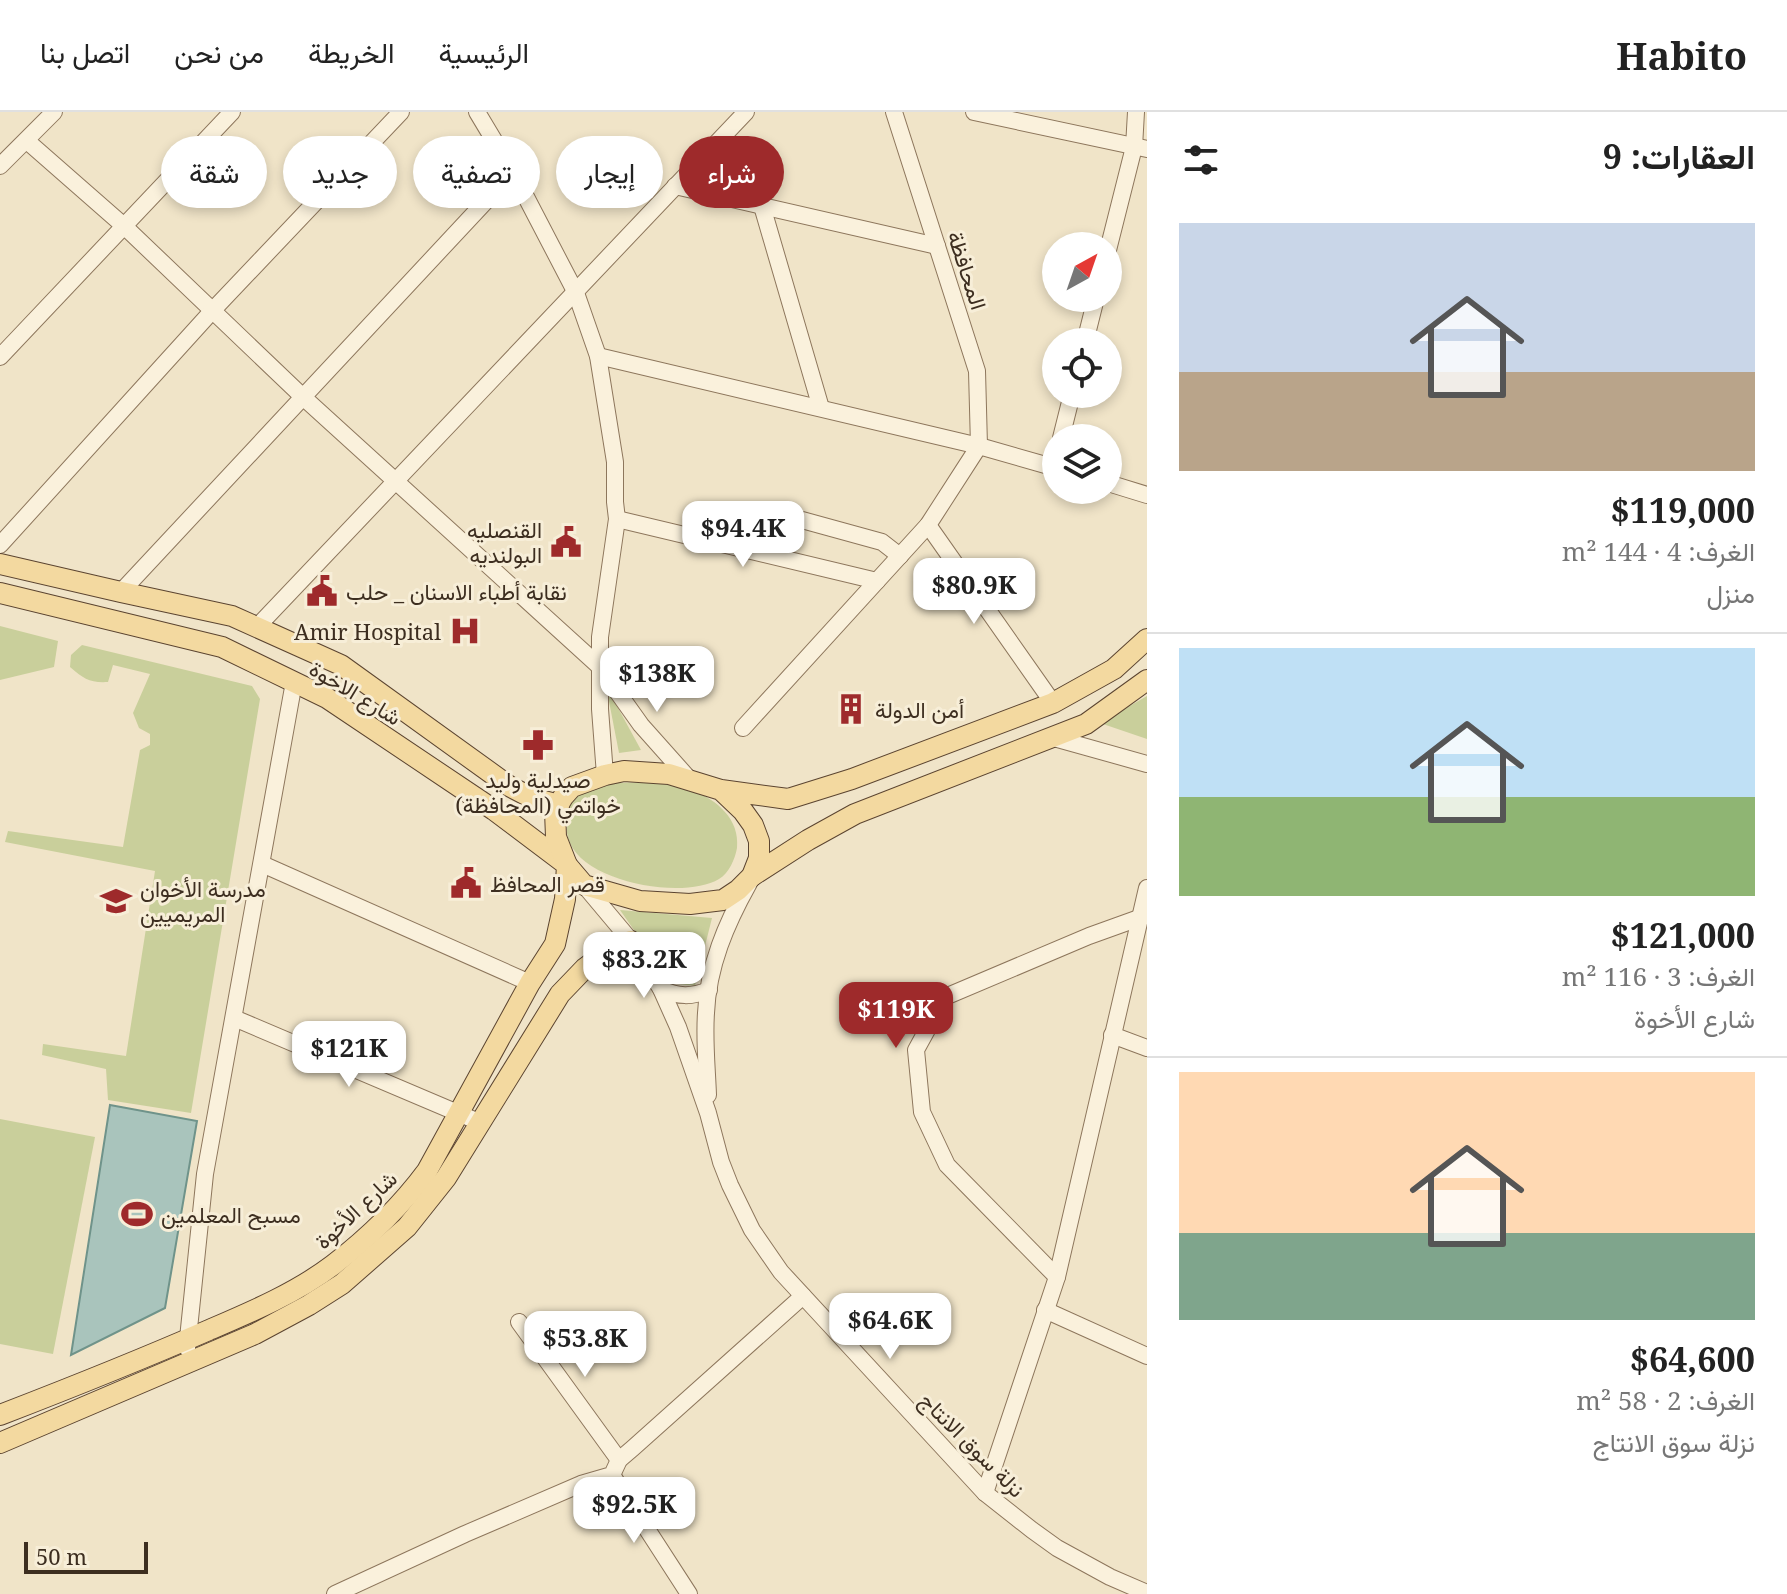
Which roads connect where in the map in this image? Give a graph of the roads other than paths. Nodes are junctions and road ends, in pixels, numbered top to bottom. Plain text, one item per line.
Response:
1 (54, 112) edge
2 (232, 112) edge
3 (401, 112) edge
4 (477, 112) edge
5 (746, 112) edge
6 (894, 112) edge
7 (974, 112) edge
8 (1136, 112) edge
9 (491, 136) edge
10 (27, 141) junction
11 (1140, 148) edge
12 (0, 166) edge
13 (675, 186) junction
14 (679, 187) edge
15 (479, 208) edge
16 (532, 208) edge
17 (763, 208) edge
18 (771, 208) edge
19 (124, 226) junction
20 (1114, 232) edge
21 (937, 246) junction
22 (576, 293) junction
23 (213, 310) junction
24 (598, 356) junction
25 (0, 357) edge
26 (303, 397) junction
27 (821, 408) junction
28 (979, 446) junction
29 (1042, 461) edge
30 (396, 482) junction
31 (1122, 487) edge
32 (1147, 495) edge
33 (617, 519) junction
34 (802, 520) dead end
35 (928, 525) junction
36 (0, 545) edge
37 (900, 556) junction
38 (0, 564) edge
39 (877, 581) junction
40 (121, 592) junction
41 (0, 593) edge
42 (257, 627) junction
43 (1147, 639) edge
44 (599, 666) junction
45 (1147, 680) edge
46 (294, 682) junction
47 (1053, 703) junction
48 (743, 728) dead end
49 (1054, 738) junction
50 (1147, 764) edge
51 (605, 775) junction
52 (690, 780) junction
53 (721, 790) junction
54 (559, 805) junction
55 (262, 864) junction
56 (567, 865) junction
57 (752, 876) junction
58 (584, 885) junction
59 (1147, 888) edge
60 (1139, 918) junction
61 (631, 941) junction
62 (530, 983) junction
63 (661, 989) junction
64 (709, 990) junction
65 (234, 1018) junction
66 (1112, 1035) junction
67 (1147, 1048) edge
68 (708, 1113) junction
69 (458, 1115) junction
70 (479, 1122) junction
71 (1057, 1277) junction
72 (803, 1296) junction
73 (1045, 1310) junction
74 (519, 1322) dead end
75 (187, 1340) junction
76 (1147, 1356) edge
77 (188, 1363) junction
78 (0, 1415) edge
79 (0, 1443) edge
80 (616, 1468) junction
81 (985, 1493) junction
82 (1111, 1586) edge
83 (1147, 1593) edge
84 (335, 1594) edge
85 (689, 1594) edge

1 - 10 street
2 - 19 street
3 - 23 street
4 - 9 street
5 - 13 street
6 - 21 street, المحافظة
7 - 11 street
8 - 11 street
10 - 12 street
10 - 19 street
11 - 20 street
13 - 14 street
13 - 22 street
15 - 26 street
16 - 22 street
17 - 27 street
18 - 21 street
19 - 23 street
19 - 25 street
21 - 28 street, المحافظة
22 - 24 street
22 - 30 street
23 - 26 street
23 - 36 street
24 - 27 street
24 - 33 street
26 - 30 street
26 - 40 street
27 - 28 street
28 - 29 street
28 - 35 street
30 - 42 street
30 - 44 street
31 - 32 street
33 - 39 street
33 - 44 street
34 - 37 street
35 - 37 street
35 - 47 street
37 - 39 street
38 - 40 main road
39 - 48 street
40 - 42 main road
41 - 46 main road, شارع الاخوة
42 - 54 main road
43 - 47 main road
44 - 51 street
44 - 52 street
45 - 49 main road
46 - 55 street
46 - 56 main road, شارع الاخوة
47 - 53 main road
49 - 50 street
49 - 57 main road
51 - 52 main road
51 - 54 main road
52 - 53 main road
53 - 57 main road
54 - 56 main road
55 - 62 street
55 - 65 street
56 - 58 main road
56 - 62 main road, شارع الأخوة
57 - 58 main road
57 - 64 street
58 - 61 street
59 - 60 street
60 - 66 street
60 - 71 street
61 - 63 street
61 - 70 main road, شارع الأخوة
62 - 69 main road, شارع الأخوة
63 - 64 street
63 - 68 street
64 - 68 street
65 - 69 street
65 - 75 street
66 - 67 street
66 - 71 street
68 - 72 street, نزلة سوق الانتاج
69 - 70 street
69 - 75 main road, شارع الأخوة
70 - 77 main road, شارع الأخوة
71 - 73 street
72 - 80 street
72 - 81 street, نزلة سوق الانتاج
73 - 76 street
73 - 81 street
74 - 80 street
75 - 77 street
75 - 78 main road, شارع الأخوة
77 - 79 main road, شارع الأخوة
80 - 84 street
80 - 85 street
81 - 82 street, نزلة سوق الانتاج
82 - 83 street, نزلة سوق الانتاج

